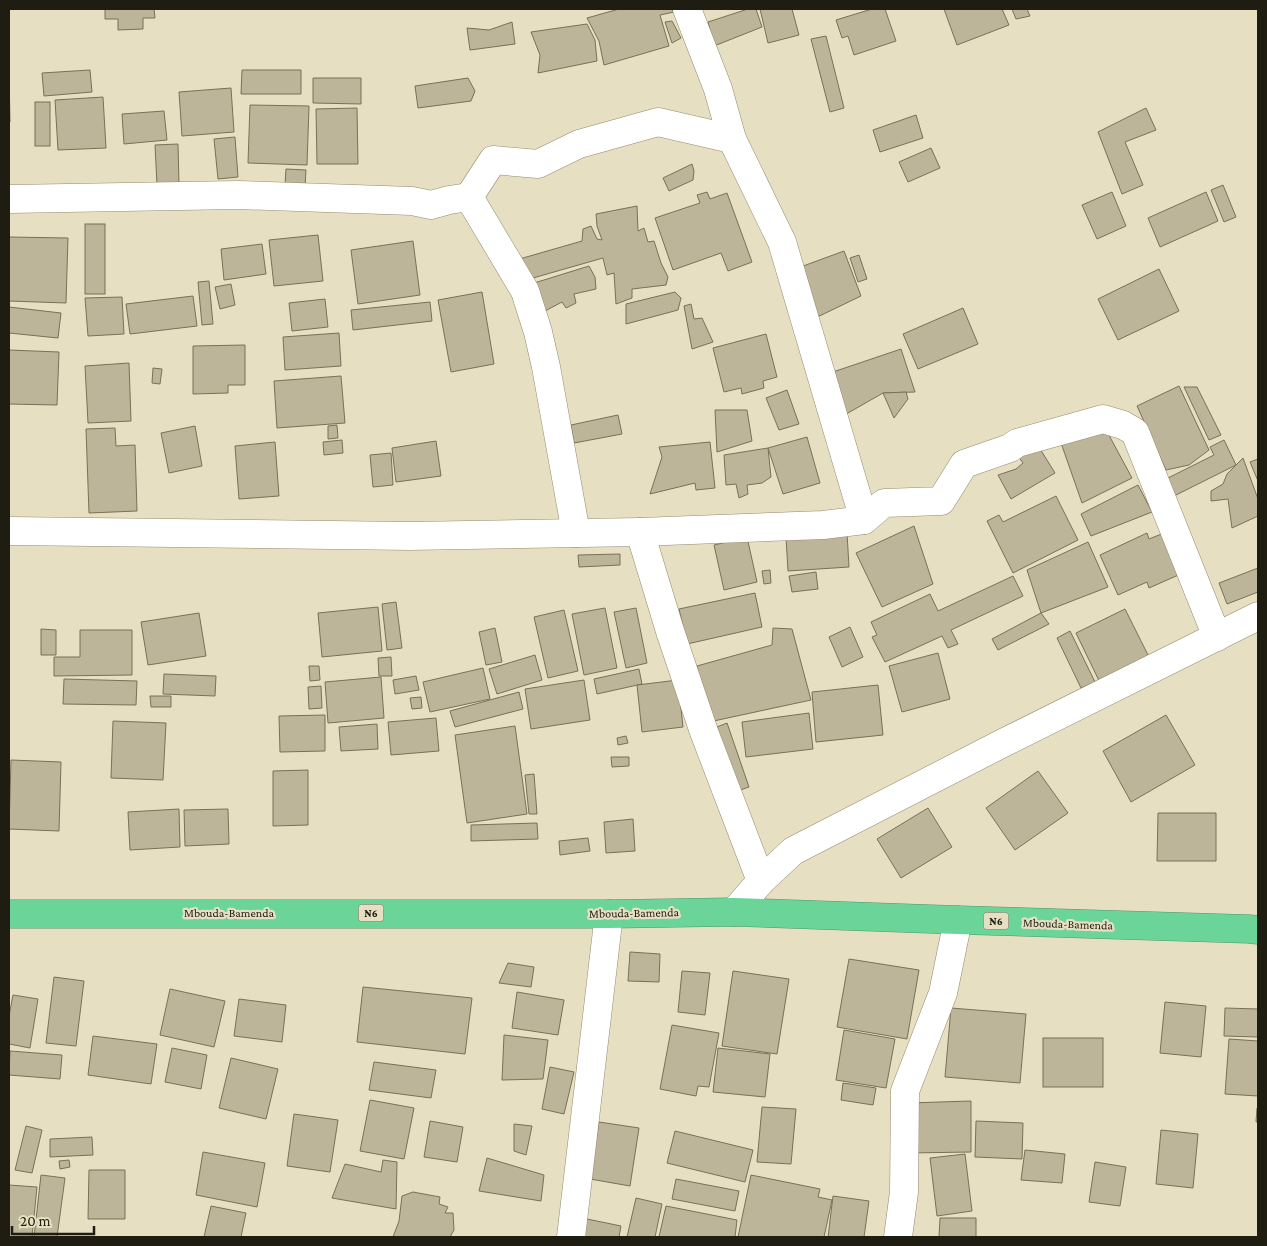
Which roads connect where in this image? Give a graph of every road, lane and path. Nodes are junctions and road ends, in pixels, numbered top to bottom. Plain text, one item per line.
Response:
1 (687, 9) edge
2 (732, 139) junction
3 (469, 197) junction
4 (9, 198) edge
5 (864, 520) junction
6 (9, 531) edge
7 (640, 532) junction
8 (576, 533) junction
9 (1258, 616) edge
10 (1217, 637) junction
11 (760, 881) junction
12 (734, 912) junction
13 (9, 914) edge
14 (609, 914) junction
15 (958, 920) junction
16 (1258, 930) edge
17 (571, 1237) edge
18 (898, 1237) edge

1 - 2 street
2 - 3 street
2 - 5 street
3 - 4 street
3 - 8 street
5 - 7 street
5 - 10 street
6 - 8 street
7 - 8 street
7 - 11 street
9 - 10 street
10 - 11 street
11 - 12 street
12 - 14 highway, Mbouda-Bamenda / N6
12 - 15 highway, Mbouda-Bamenda / N6
13 - 14 highway, Mbouda-Bamenda / N6
14 - 17 street
15 - 16 highway, Mbouda-Bamenda / N6
15 - 18 street

